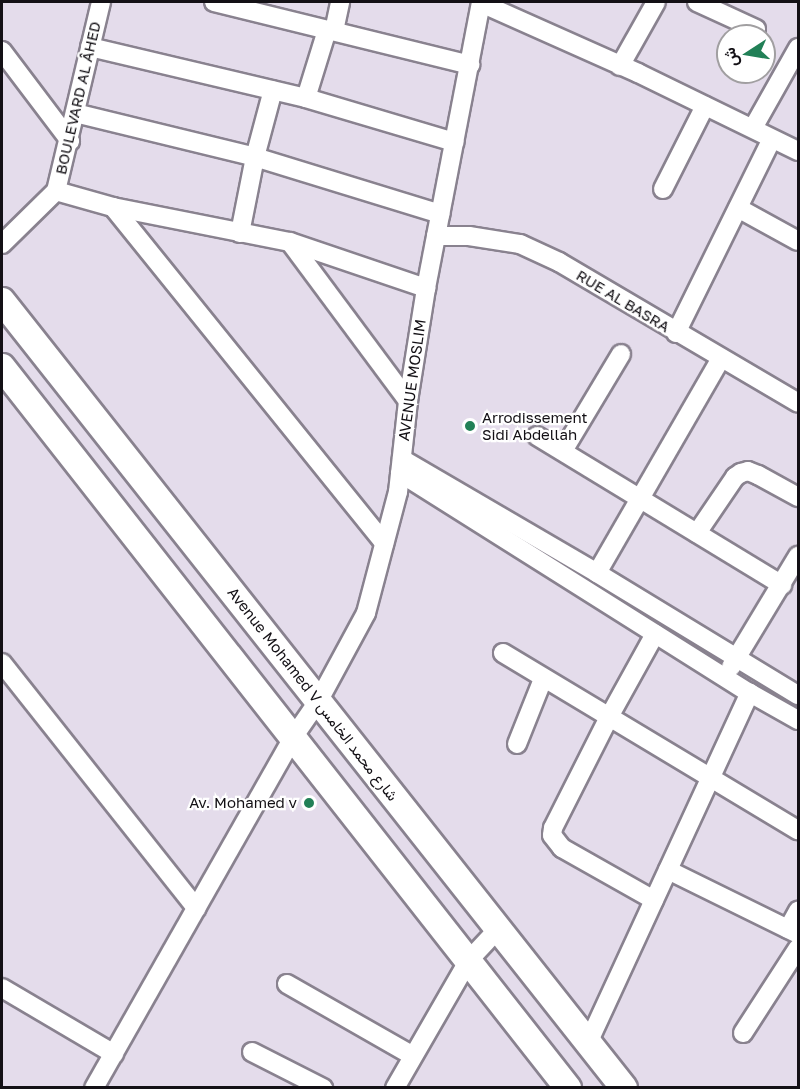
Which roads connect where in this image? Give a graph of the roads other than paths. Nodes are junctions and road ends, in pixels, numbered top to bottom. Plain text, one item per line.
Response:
1 (101, 2) edge
2 (214, 2) edge
3 (340, 2) edge
4 (481, 2) edge
5 (656, 2) edge
6 (697, 2) edge
7 (745, 24) edge
8 (330, 31) junction
9 (90, 46) junction
10 (798, 48) edge
11 (2, 51) edge
12 (470, 65) junction
13 (620, 66) junction
14 (273, 90) junction
15 (306, 98) junction
16 (705, 106) junction
17 (75, 113) junction
18 (753, 128) junction
19 (772, 139) junction
20 (70, 141) junction
21 (455, 142) junction
22 (798, 151) edge
23 (255, 157) junction
24 (663, 189) dead end
25 (56, 191) junction
26 (113, 207) junction
27 (738, 208) junction
28 (440, 214) junction
29 (240, 233) junction
30 (436, 236) junction
31 (798, 241) edge
32 (290, 242) junction
33 (2, 244) edge
34 (426, 288) junction
35 (2, 301) edge
36 (676, 333) junction
37 (621, 354) dead end
38 (721, 358) junction
39 (2, 367) edge
40 (408, 401) junction
41 (798, 403) edge
42 (537, 436) dead end
43 (563, 451) junction
44 (401, 466) junction
45 (798, 497) edge
46 (641, 499) junction
47 (697, 533) junction
48 (384, 543) junction
49 (798, 556) edge
50 (597, 573) junction
51 (782, 585) junction
52 (655, 634) junction
53 (503, 653) dead end
54 (736, 657) junction
55 (2, 663) edge
56 (726, 676) junction
57 (543, 679) junction
58 (750, 693) junction
59 (798, 695) edge
60 (319, 700) junction
61 (609, 717) junction
62 (798, 720) edge
63 (292, 739) junction
64 (517, 744) dead end
65 (709, 777) junction
66 (798, 830) edge
67 (668, 870) junction
68 (654, 900) junction
69 (196, 908) junction
70 (798, 911) edge
71 (498, 929) junction
72 (793, 931) edge
73 (798, 948) edge
74 (469, 960) junction
75 (287, 984) dead end
76 (2, 988) edge
77 (743, 1033) dead end
78 (588, 1043) junction
79 (252, 1052) dead end
80 (114, 1054) junction
81 (413, 1056) junction
82 (402, 1085) edge
83 (94, 1088) edge
84 (323, 1088) edge
85 (568, 1088) edge
86 (624, 1088) edge

1 - 9 street, BOULEVARD AL ÂHED
2 - 8 street
3 - 8 street
4 - 12 street, AVENUE MOSLIM
4 - 13 street
5 - 13 street
6 - 7 street
8 - 12 street
8 - 15 street
9 - 14 street
9 - 17 street, BOULEVARD AL ÂHED
10 - 18 street
11 - 20 street
12 - 21 street, AVENUE MOSLIM
13 - 16 street
14 - 15 street
14 - 23 street
15 - 21 street
16 - 18 street
16 - 24 street
17 - 20 street, BOULEVARD AL ÂHED
17 - 23 street
18 - 19 street
19 - 22 street
19 - 27 street
20 - 25 street, BOULEVARD AL ÂHED
21 - 28 street, AVENUE MOSLIM
23 - 28 street
23 - 29 street
25 - 26 street
25 - 33 street, BOULEVARD AL ÂHED
26 - 29 street
26 - 48 street
27 - 31 street
27 - 36 street
28 - 30 street, AVENUE MOSLIM
29 - 32 street
30 - 34 street, AVENUE MOSLIM
30 - 36 street, RUE AL BASRA
32 - 34 street
32 - 40 street
34 - 40 street, AVENUE MOSLIM
35 - 60 street, Avenue Mohamed V شارع محمد الخامس
36 - 38 street, RUE AL BASRA
37 - 43 street
38 - 41 street, RUE AL BASRA
38 - 46 street
39 - 63 street
40 - 44 street, AVENUE MOSLIM
42 - 43 street
43 - 46 street
44 - 48 street, AVENUE MOSLIM
44 - 50 street
44 - 52 street
45 - 47 street
46 - 47 street
46 - 50 street
47 - 51 street
48 - 60 street, AVENUE MOSLIM
49 - 51 street
50 - 54 street
51 - 54 street
52 - 56 street
52 - 61 street
53 - 57 street
54 - 56 street
54 - 59 street
55 - 69 street
56 - 58 street
57 - 61 street
57 - 64 street
58 - 62 street
58 - 65 street
60 - 63 street, AVENUE MOSLIM
60 - 71 street, Avenue Mohamed V شارع محمد الخامس
61 - 65 street
61 - 68 street
63 - 69 street, AVENUE MOSLIM
63 - 74 street
65 - 66 street
65 - 67 street
67 - 68 street
67 - 72 street
68 - 78 street
69 - 80 street, AVENUE MOSLIM
70 - 72 street
71 - 74 street
71 - 78 street, Avenue Mohamed V شارع محمد الخامس
73 - 77 street
74 - 81 street
74 - 85 street
75 - 81 street
76 - 80 street
78 - 86 street, Avenue Mohamed V شارع محمد الخامس
79 - 84 street
80 - 83 street, AVENUE MOSLIM
81 - 82 street

